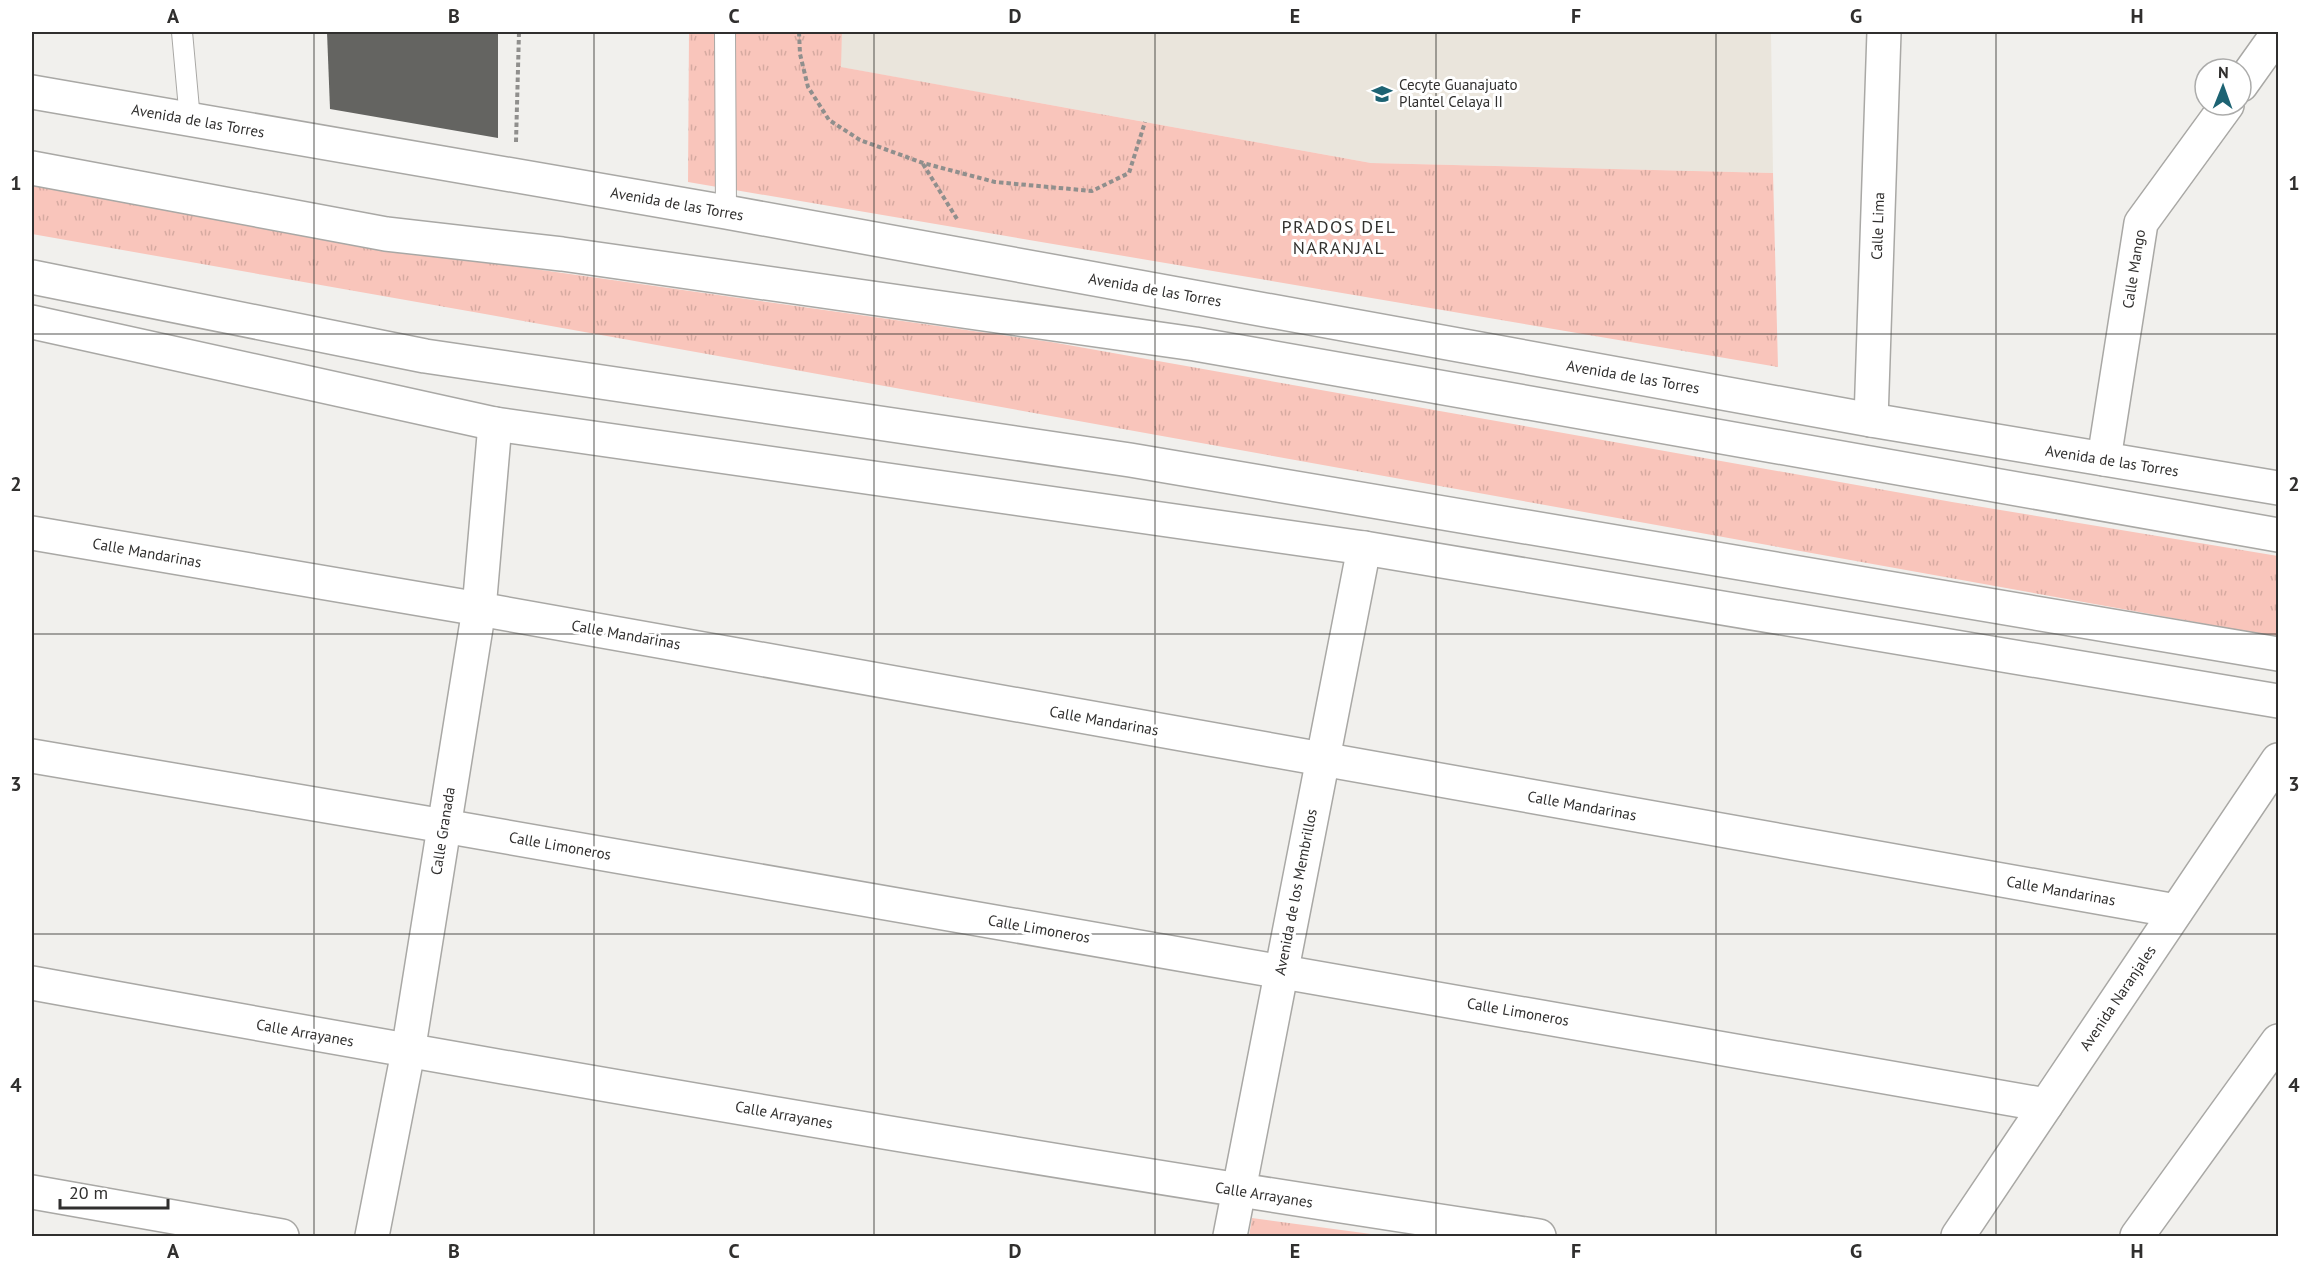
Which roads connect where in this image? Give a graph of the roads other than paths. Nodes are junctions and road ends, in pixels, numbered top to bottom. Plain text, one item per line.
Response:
1 (182, 32) edge
2 (725, 32) edge
3 (1884, 32) edge
4 (2278, 33) edge
5 (2253, 68) edge
6 (32, 92) edge
7 (2218, 117) edge
8 (190, 120) junction
9 (32, 168) edge
10 (726, 212) junction
11 (32, 277) edge
12 (32, 322) edge
13 (1871, 420) junction
14 (495, 424) junction
15 (2104, 459) junction
16 (2278, 488) edge
17 (32, 534) edge
18 (2278, 535) edge
19 (1364, 548) junction
20 (479, 609) junction
21 (2278, 654) edge
22 (2278, 701) edge
23 (32, 756) edge
24 (1322, 760) junction
25 (2278, 760) edge
26 (444, 826) junction
27 (2176, 911) junction
28 (1281, 971) junction
29 (32, 983) edge
30 (2278, 1041) edge
31 (408, 1052) junction
32 (2046, 1105) junction
33 (32, 1192) edge
34 (1240, 1192) junction
35 (282, 1236) edge
36 (372, 1236) edge
37 (1230, 1236) edge
38 (1539, 1236) edge
39 (1958, 1236) edge
40 (2137, 1236) edge

1 - 8 lane
2 - 10 lane
3 - 13 street, Calle Lima
4 - 5 street
6 - 8 street, Avenida de las Torres
7 - 15 street, Calle Mango
8 - 10 street, Avenida de las Torres
9 - 18 street
10 - 13 street, Avenida de las Torres
11 - 21 street
12 - 14 street
13 - 15 street, Avenida de las Torres
14 - 19 street
14 - 20 street, Calle Granada
15 - 16 street, Avenida de las Torres
17 - 20 street, Calle Mandarinas
19 - 22 street
19 - 24 street, Avenida de los Membrillos
20 - 24 street, Calle Mandarinas
20 - 26 street, Calle Granada
23 - 26 street, Calle Limoneros
24 - 27 street, Calle Mandarinas
24 - 28 street, Avenida de los Membrillos
25 - 27 street, Avenida Naranjales
26 - 28 street, Calle Limoneros
26 - 31 street, Calle Granada
27 - 32 street, Avenida Naranjales
28 - 32 street, Calle Limoneros
28 - 34 street, Avenida de los Membrillos
29 - 31 street, Calle Arrayanes
30 - 40 street
31 - 34 street, Calle Arrayanes
31 - 36 street, Calle Granada
32 - 39 street, Avenida Naranjales
33 - 35 street
34 - 37 street, Avenida de los Membrillos
34 - 38 street, Calle Arrayanes

